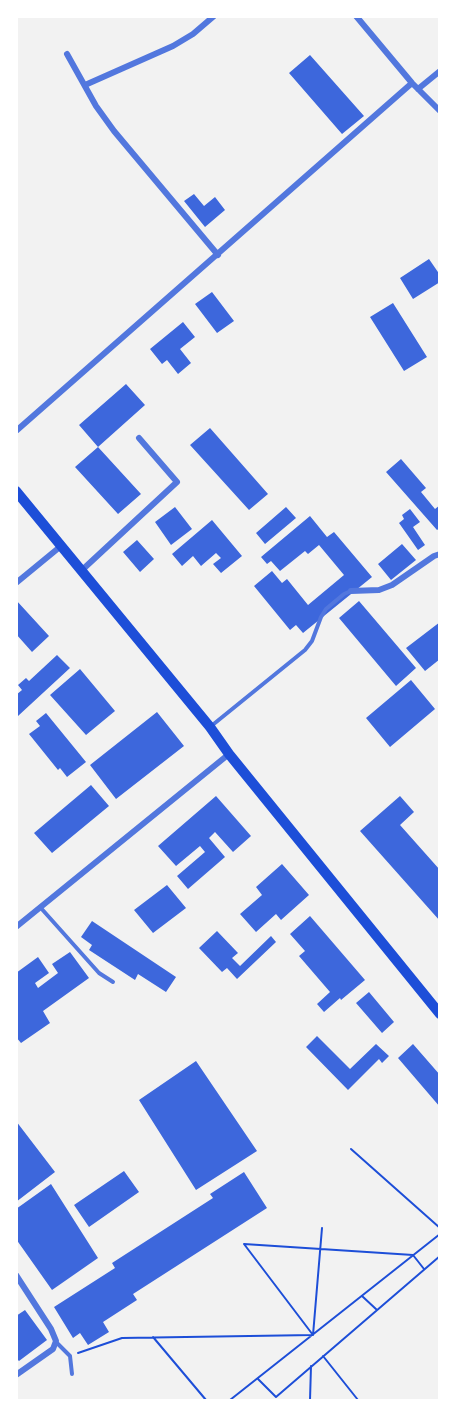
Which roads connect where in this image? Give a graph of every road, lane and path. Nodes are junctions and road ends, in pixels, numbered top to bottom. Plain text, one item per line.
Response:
1 (214, 16) edge
2 (356, 16) edge
3 (67, 54) dead end
4 (440, 71) edge
5 (412, 83) junction
6 (85, 85) junction
7 (418, 89) junction
8 (440, 111) edge
9 (218, 255) junction
10 (16, 431) edge
11 (139, 438) dead end
12 (16, 490) edge
13 (61, 546) junction
14 (440, 554) edge
15 (81, 571) junction
16 (16, 583) edge
17 (351, 591) joint
18 (210, 727) junction
19 (229, 754) junction
20 (40, 907) junction
21 (16, 927) edge
22 (113, 982) dead end
23 (440, 1014) edge
24 (351, 1149) dead end
25 (322, 1228) dead end
26 (440, 1228) edge
27 (440, 1234) edge
28 (320, 1249) junction
29 (413, 1255) junction
30 (440, 1256) edge
31 (424, 1269) junction
32 (16, 1275) edge
33 (362, 1296) junction
34 (377, 1310) junction
35 (313, 1335) junction
36 (153, 1337) junction
37 (56, 1341) junction
38 (70, 1356) junction
39 (323, 1356) junction
40 (311, 1366) junction
41 (72, 1374) dead end
42 (16, 1375) edge
43 (257, 1378) junction
44 (206, 1401) edge
45 (230, 1401) edge
46 (309, 1401) edge
47 (358, 1401) edge

1 - 6 street
2 - 5 street
3 - 6 street
4 - 7 street
5 - 7 street
5 - 9 street
6 - 9 street
7 - 8 street
9 - 10 street
11 - 15 street
12 - 13 main road
13 - 15 main road
13 - 16 street
14 - 17 street
15 - 18 main road
17 - 18 lane
18 - 19 main road
19 - 20 street
19 - 23 main road
20 - 21 street
20 - 22 lane
24 - 26 path
25 - 28 path
27 - 29 path
28 - 29 path
28 - 35 path
28 - 35 path
29 - 31 path
29 - 33 path
30 - 31 path
31 - 34 path
32 - 37 street
33 - 34 path
33 - 35 path
34 - 39 path
35 - 36 path
35 - 43 path
36 - 38 path
36 - 44 path
37 - 38 lane
37 - 42 street
38 - 41 lane
39 - 40 path
39 - 47 path
40 - 43 path
40 - 46 path
43 - 45 path

